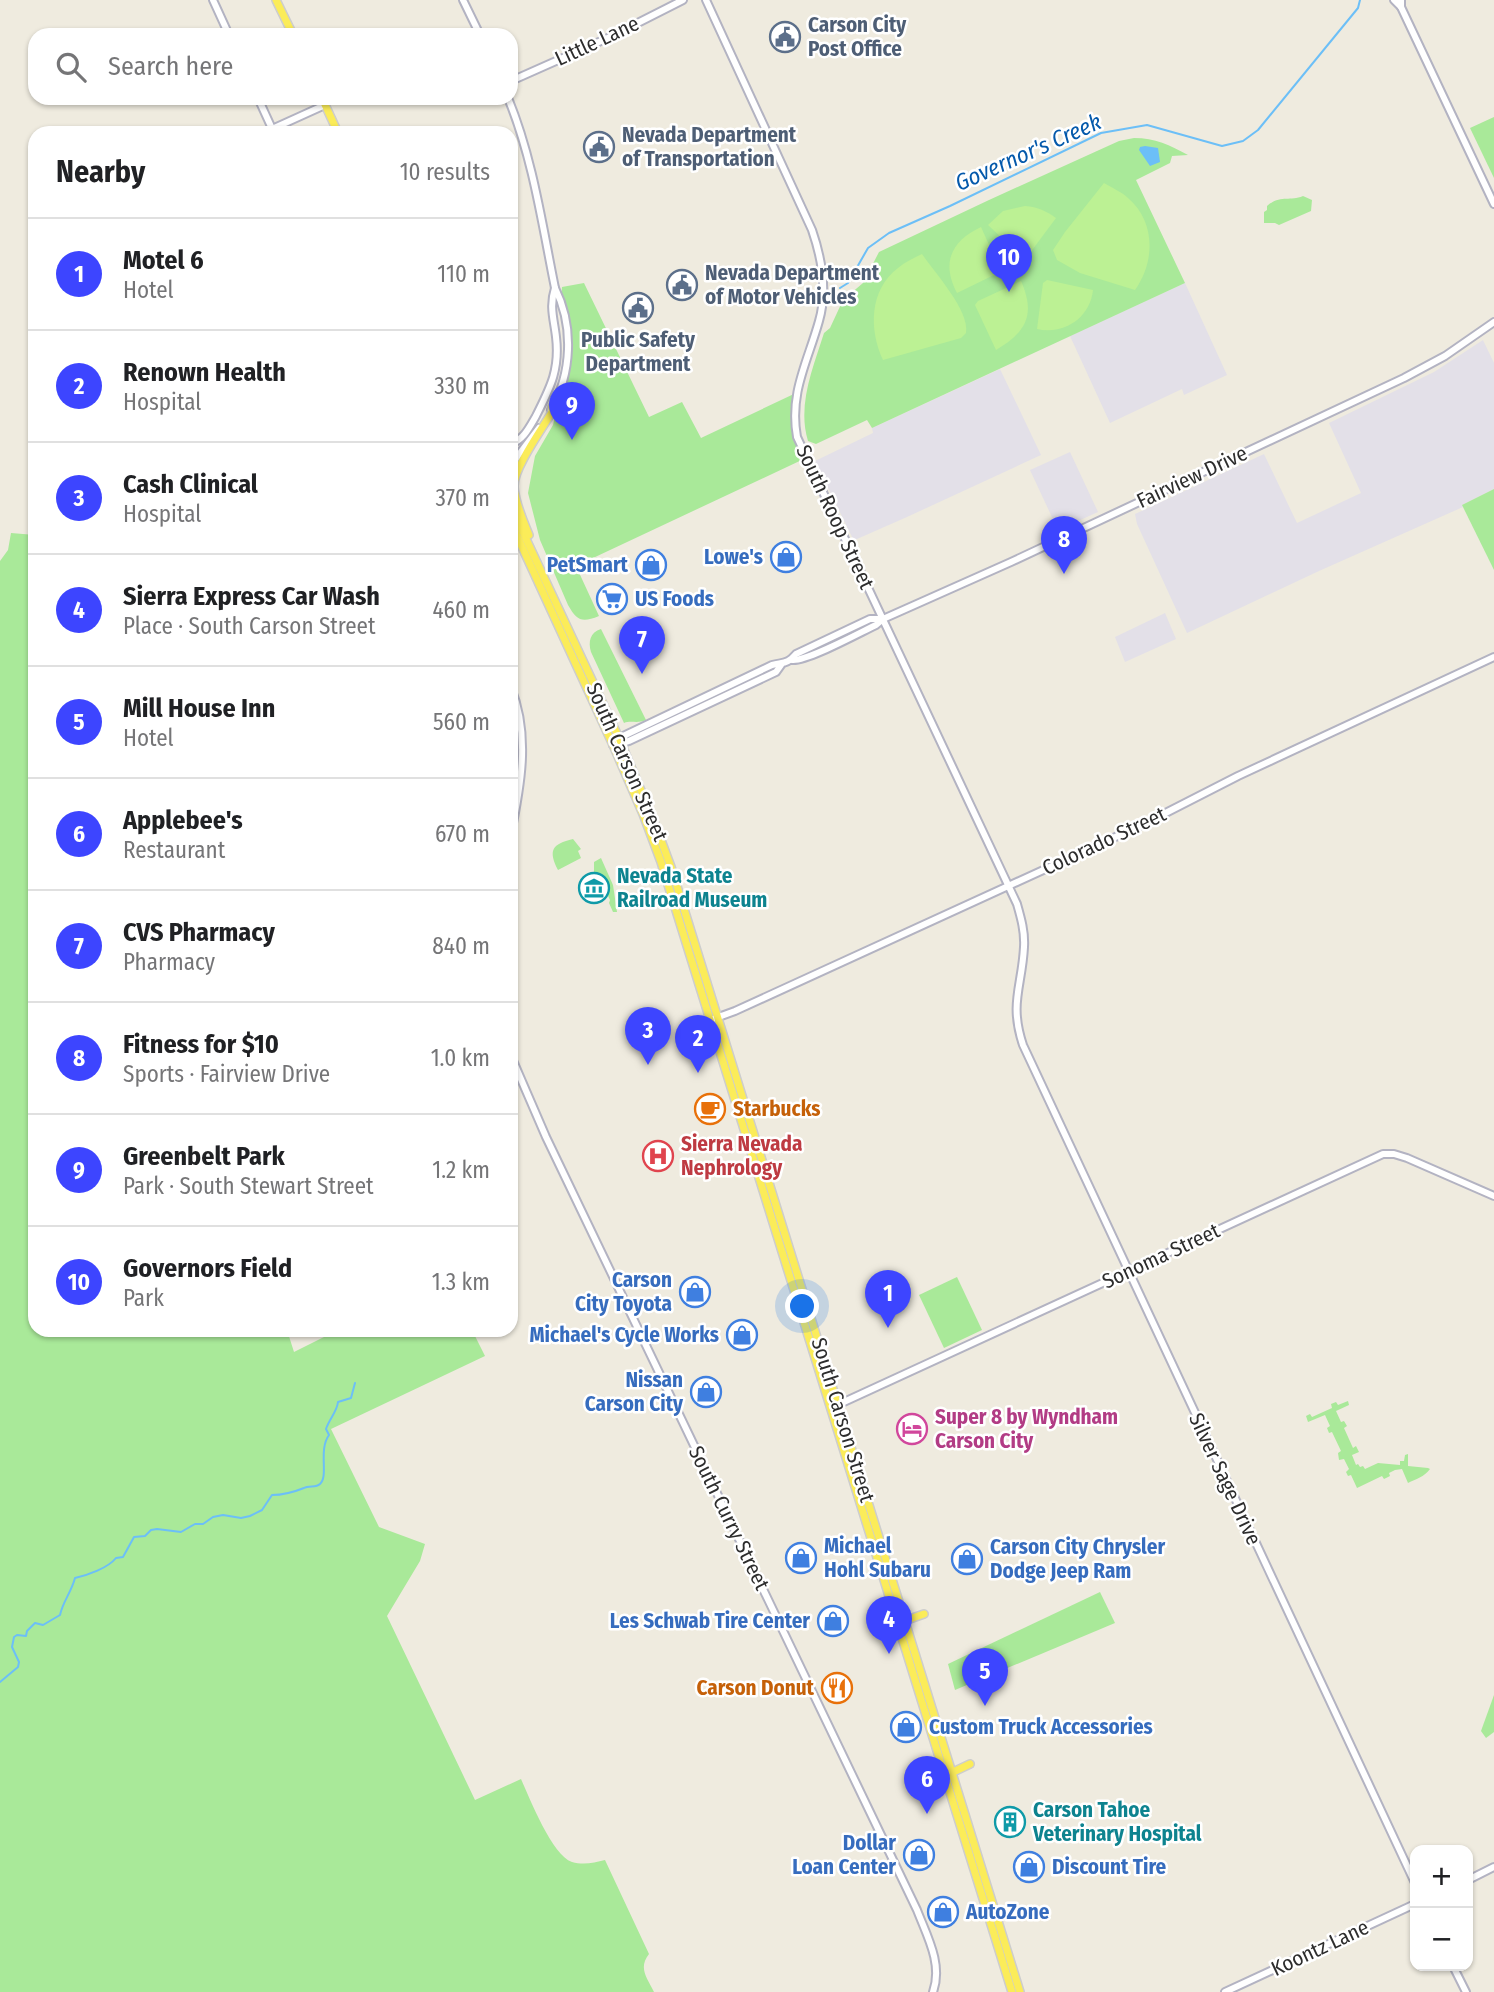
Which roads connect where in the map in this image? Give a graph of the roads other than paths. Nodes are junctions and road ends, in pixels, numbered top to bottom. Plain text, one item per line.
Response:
1 (213, 0) edge
2 (276, 0) edge
3 (463, 0) edge
4 (682, 0) edge
5 (706, 0) edge
6 (1394, 0) edge
7 (1401, 4) edge
8 (226, 28) edge
9 (290, 28) edge
10 (477, 28) edge
11 (518, 78) edge
12 (261, 105) edge
13 (316, 105) edge
14 (325, 105) edge
15 (510, 105) edge
16 (271, 126) edge
17 (281, 126) edge
18 (335, 126) edge
19 (518, 126) edge
20 (518, 126) edge
21 (1494, 204) edge
22 (555, 288) junction
23 (1494, 322) edge
24 (552, 407) junction
25 (518, 441) edge
26 (518, 456) edge
27 (518, 471) edge
28 (518, 505) edge
29 (518, 520) edge
30 (518, 537) edge
31 (535, 559) junction
32 (883, 619) junction
33 (568, 637) junction
34 (1494, 657) edge
35 (518, 714) edge
36 (618, 742) junction
37 (518, 789) edge
38 (1009, 885) junction
39 (715, 1019) junction
40 (518, 1072) edge
41 (1037, 1075) joint
42 (1494, 1196) edge
43 (1128, 1271) junction
44 (835, 1406) junction
45 (924, 1614) dead end
46 (902, 1622) junction
47 (970, 1764) dead end
48 (949, 1774) junction
49 (1494, 1867) edge
50 (1410, 1872) edge
51 (1473, 1878) edge
52 (1410, 1906) edge
53 (1455, 1971) edge
54 (933, 1992) edge
55 (1012, 1992) edge
56 (1020, 1992) edge
57 (1225, 1992) edge
58 (1466, 1992) edge

1 - 8 street
2 - 9 main road
3 - 10 street
4 - 11 street, Little Lane
5 - 32 street, South Roop Street
6 - 7 street
7 - 21 street
12 - 16 street
13 - 17 street
14 - 18 main road
15 - 19 street
20 - 22 street
22 - 24 street
22 - 25 street
23 - 32 street, Fairview Drive
24 - 26 street
24 - 27 main road
28 - 31 main road
29 - 31 main road, South Carson Street
30 - 33 main road, South Carson Street
31 - 33 main road, South Carson Street
32 - 36 street, Fairview Drive
32 - 38 street, South Roop Street
33 - 36 main road, South Carson Street
34 - 38 street, Colorado Street
35 - 37 street
36 - 39 main road, South Carson Street
38 - 39 street, Colorado Street
38 - 41 street, South Roop Street
39 - 44 main road, South Carson Street
40 - 54 street, South Curry Street
41 - 43 street, Silver Sage Drive
42 - 43 street, Sonoma Street
43 - 44 street, Sonoma Street
43 - 50 street, Silver Sage Drive
44 - 46 main road, South Carson Street
45 - 46 main road
46 - 48 main road, South Carson Street
47 - 48 main road
48 - 55 main road, South Carson Street
48 - 56 main road, South Carson Street
49 - 51 street
52 - 57 street, Koontz Lane
53 - 58 street

